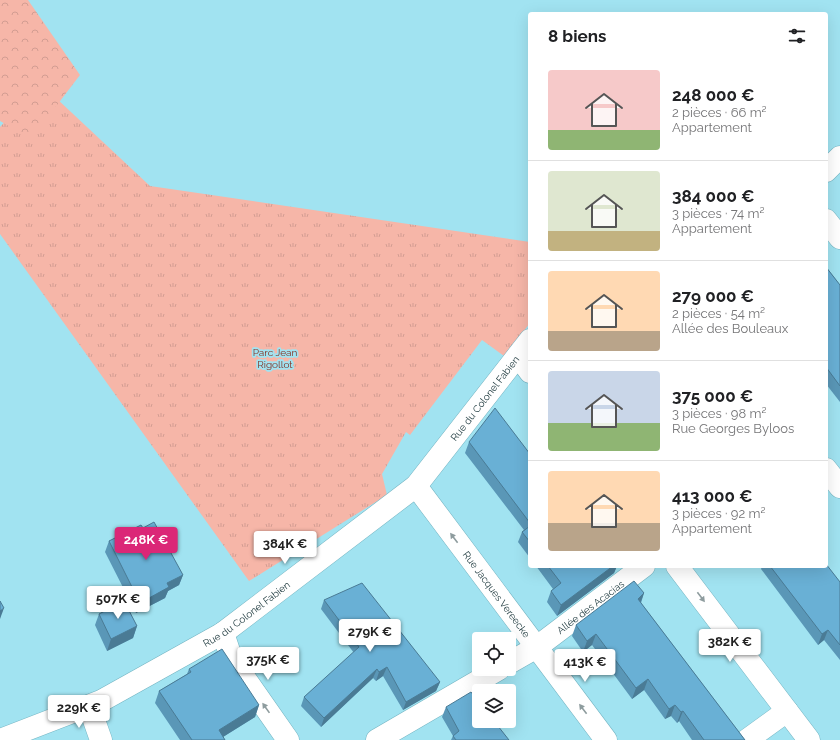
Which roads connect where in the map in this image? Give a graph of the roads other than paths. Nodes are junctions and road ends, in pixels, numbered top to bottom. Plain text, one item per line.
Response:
1 (840, 157) edge
2 (828, 169) edge
3 (828, 223) edge
4 (840, 238) edge
5 (526, 356) edge
6 (828, 472) edge
7 (416, 486) junction
8 (840, 487) edge
9 (641, 568) edge
10 (679, 568) edge
11 (223, 633) junction
12 (536, 647) junction
13 (516, 659) edge
14 (487, 676) edge
15 (89, 706) junction
16 (787, 711) junction
17 (0, 740) edge
18 (101, 740) edge
19 (288, 740) edge
20 (377, 740) edge
21 (606, 740) edge
22 (747, 740) edge
23 (809, 740) edge

1 - 2 street
3 - 4 street
5 - 7 street, Rue du Colonel Fabien
6 - 8 street
7 - 11 street, Rue du Colonel Fabien
12 -> 7 street, Rue Jacques Vereecke
9 - 12 street, Allée des Acacias
10 -> 16 street
11 - 15 street, Rue du Colonel Fabien
19 -> 11 street
12 - 13 street, Allée des Acacias
21 -> 12 street, Rue Jacques Vereecke
14 - 20 street
15 - 17 street, Rue du Colonel Fabien
15 - 18 street
16 - 22 street
16 - 23 street

